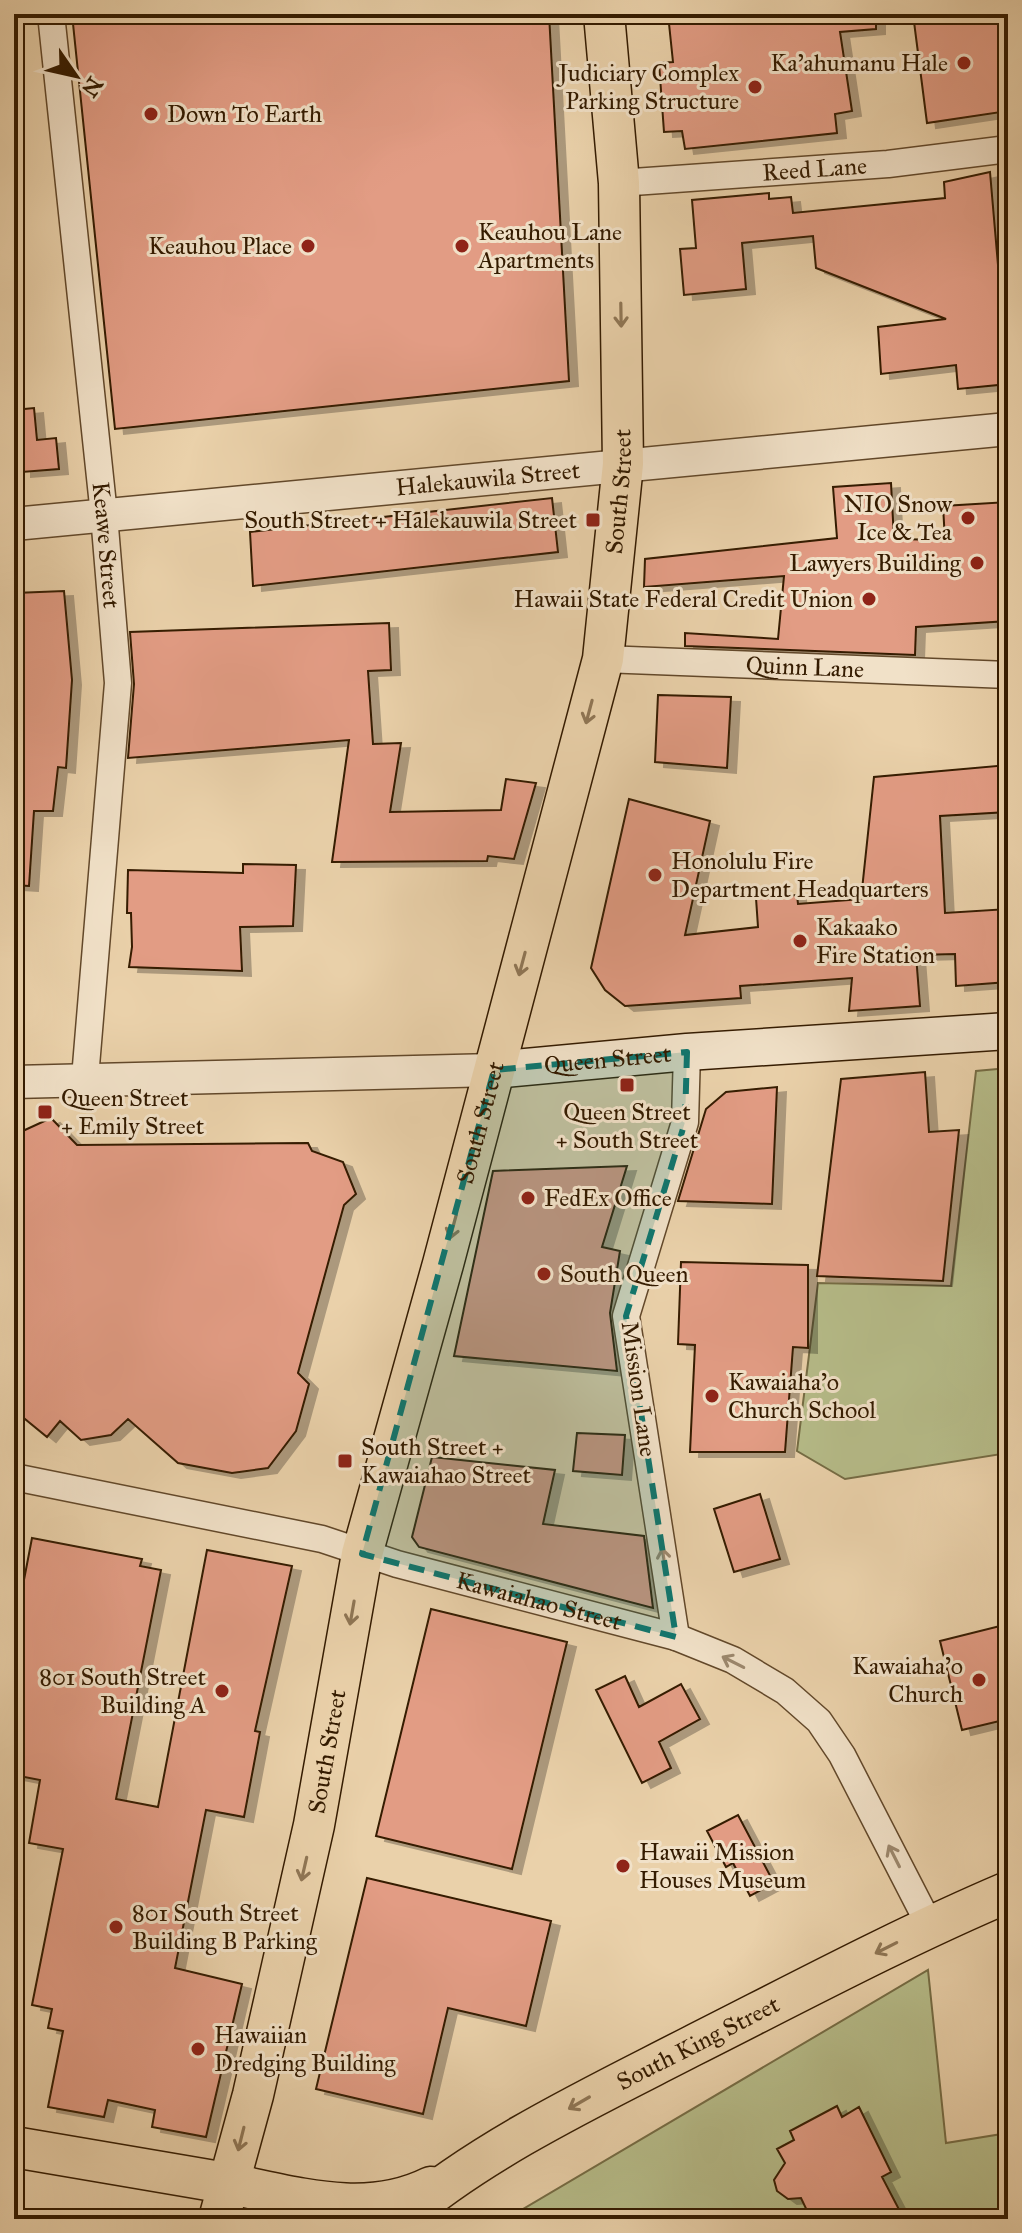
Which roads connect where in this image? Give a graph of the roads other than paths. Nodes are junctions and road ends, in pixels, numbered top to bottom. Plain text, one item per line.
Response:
1 (51, 14) edge
2 (604, 14) edge
3 (1008, 149) edge
4 (619, 183) junction
5 (1008, 429) edge
6 (623, 464) junction
7 (104, 515) junction
8 (14, 524) edge
9 (603, 659) junction
10 (1008, 675) edge
11 (1008, 1031) edge
12 (687, 1052) junction
13 (494, 1070) junction
14 (85, 1078) junction
15 (14, 1082) edge
16 (14, 1477) edge
17 (362, 1554) junction
18 (676, 1637) junction
19 (1008, 1892) edge
20 (930, 1926) junction
21 (14, 2147) edge
22 (485, 2160) junction
23 (225, 2201) edge
24 (401, 2219) edge

1 - 7 street, Keawe Street
2 - 4 main road, South Street
3 - 4 street, Reed Lane
4 -> 6 main road, South Street
5 - 6 street, Halekauwila Street
6 - 7 street, Halekauwila Street
6 - 9 main road, South Street
7 - 8 street, Halekauwila Street
7 - 14 street, Keawe Street
9 - 10 street, Quinn Lane
9 -> 13 main road, South Street
11 - 12 main road, Queen Street
12 - 13 main road, Queen Street
18 -> 12 street, Mission Lane
13 - 14 street, Queen Street
13 -> 17 main road, South Street
14 - 15 street, Queen Street
16 - 17 street, Kawaiahao Street
17 - 18 street, Kawaiahao Street
17 -> 23 main road, South Street
20 -> 18 street, Kawaiahao Street
19 - 20 main road, South King Street
20 -> 22 main road, South King Street
21 - 23 main road
22 - 23 main road
22 - 24 main road, South King Street

